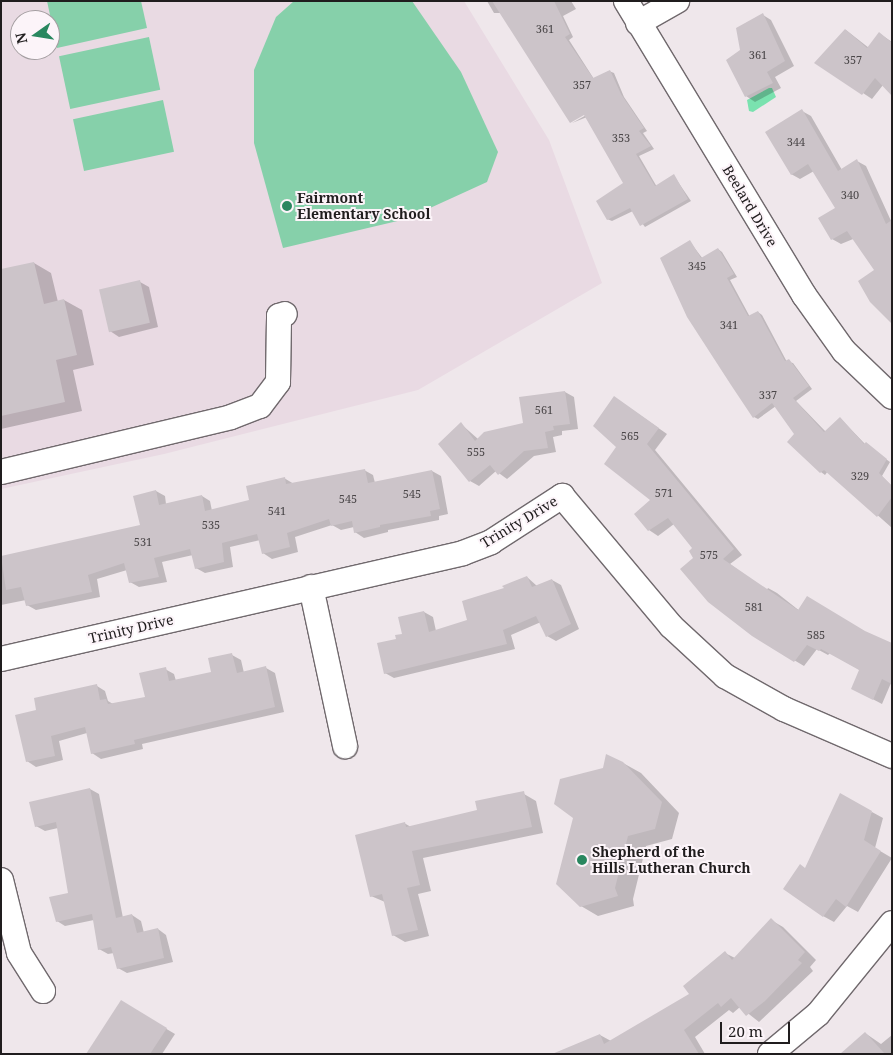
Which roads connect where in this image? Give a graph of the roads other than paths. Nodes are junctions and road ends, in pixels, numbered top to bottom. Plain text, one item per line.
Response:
1 (626, 1) edge
2 (677, 1) edge
3 (638, 23) junction
4 (285, 314) dead end
5 (892, 398) edge
6 (1, 472) edge
7 (310, 587) junction
8 (1, 659) edge
9 (346, 746) dead end
10 (892, 756) edge
11 (1, 880) edge
12 (892, 923) edge
13 (43, 991) dead end
14 (770, 1054) edge

1 - 3 street, Beelard Drive
2 - 3 street
3 - 5 street, Beelard Drive
4 - 6 street
7 - 8 street, Trinity Drive
7 - 9 street
7 - 10 street, Trinity Drive
11 - 13 street
12 - 14 street

